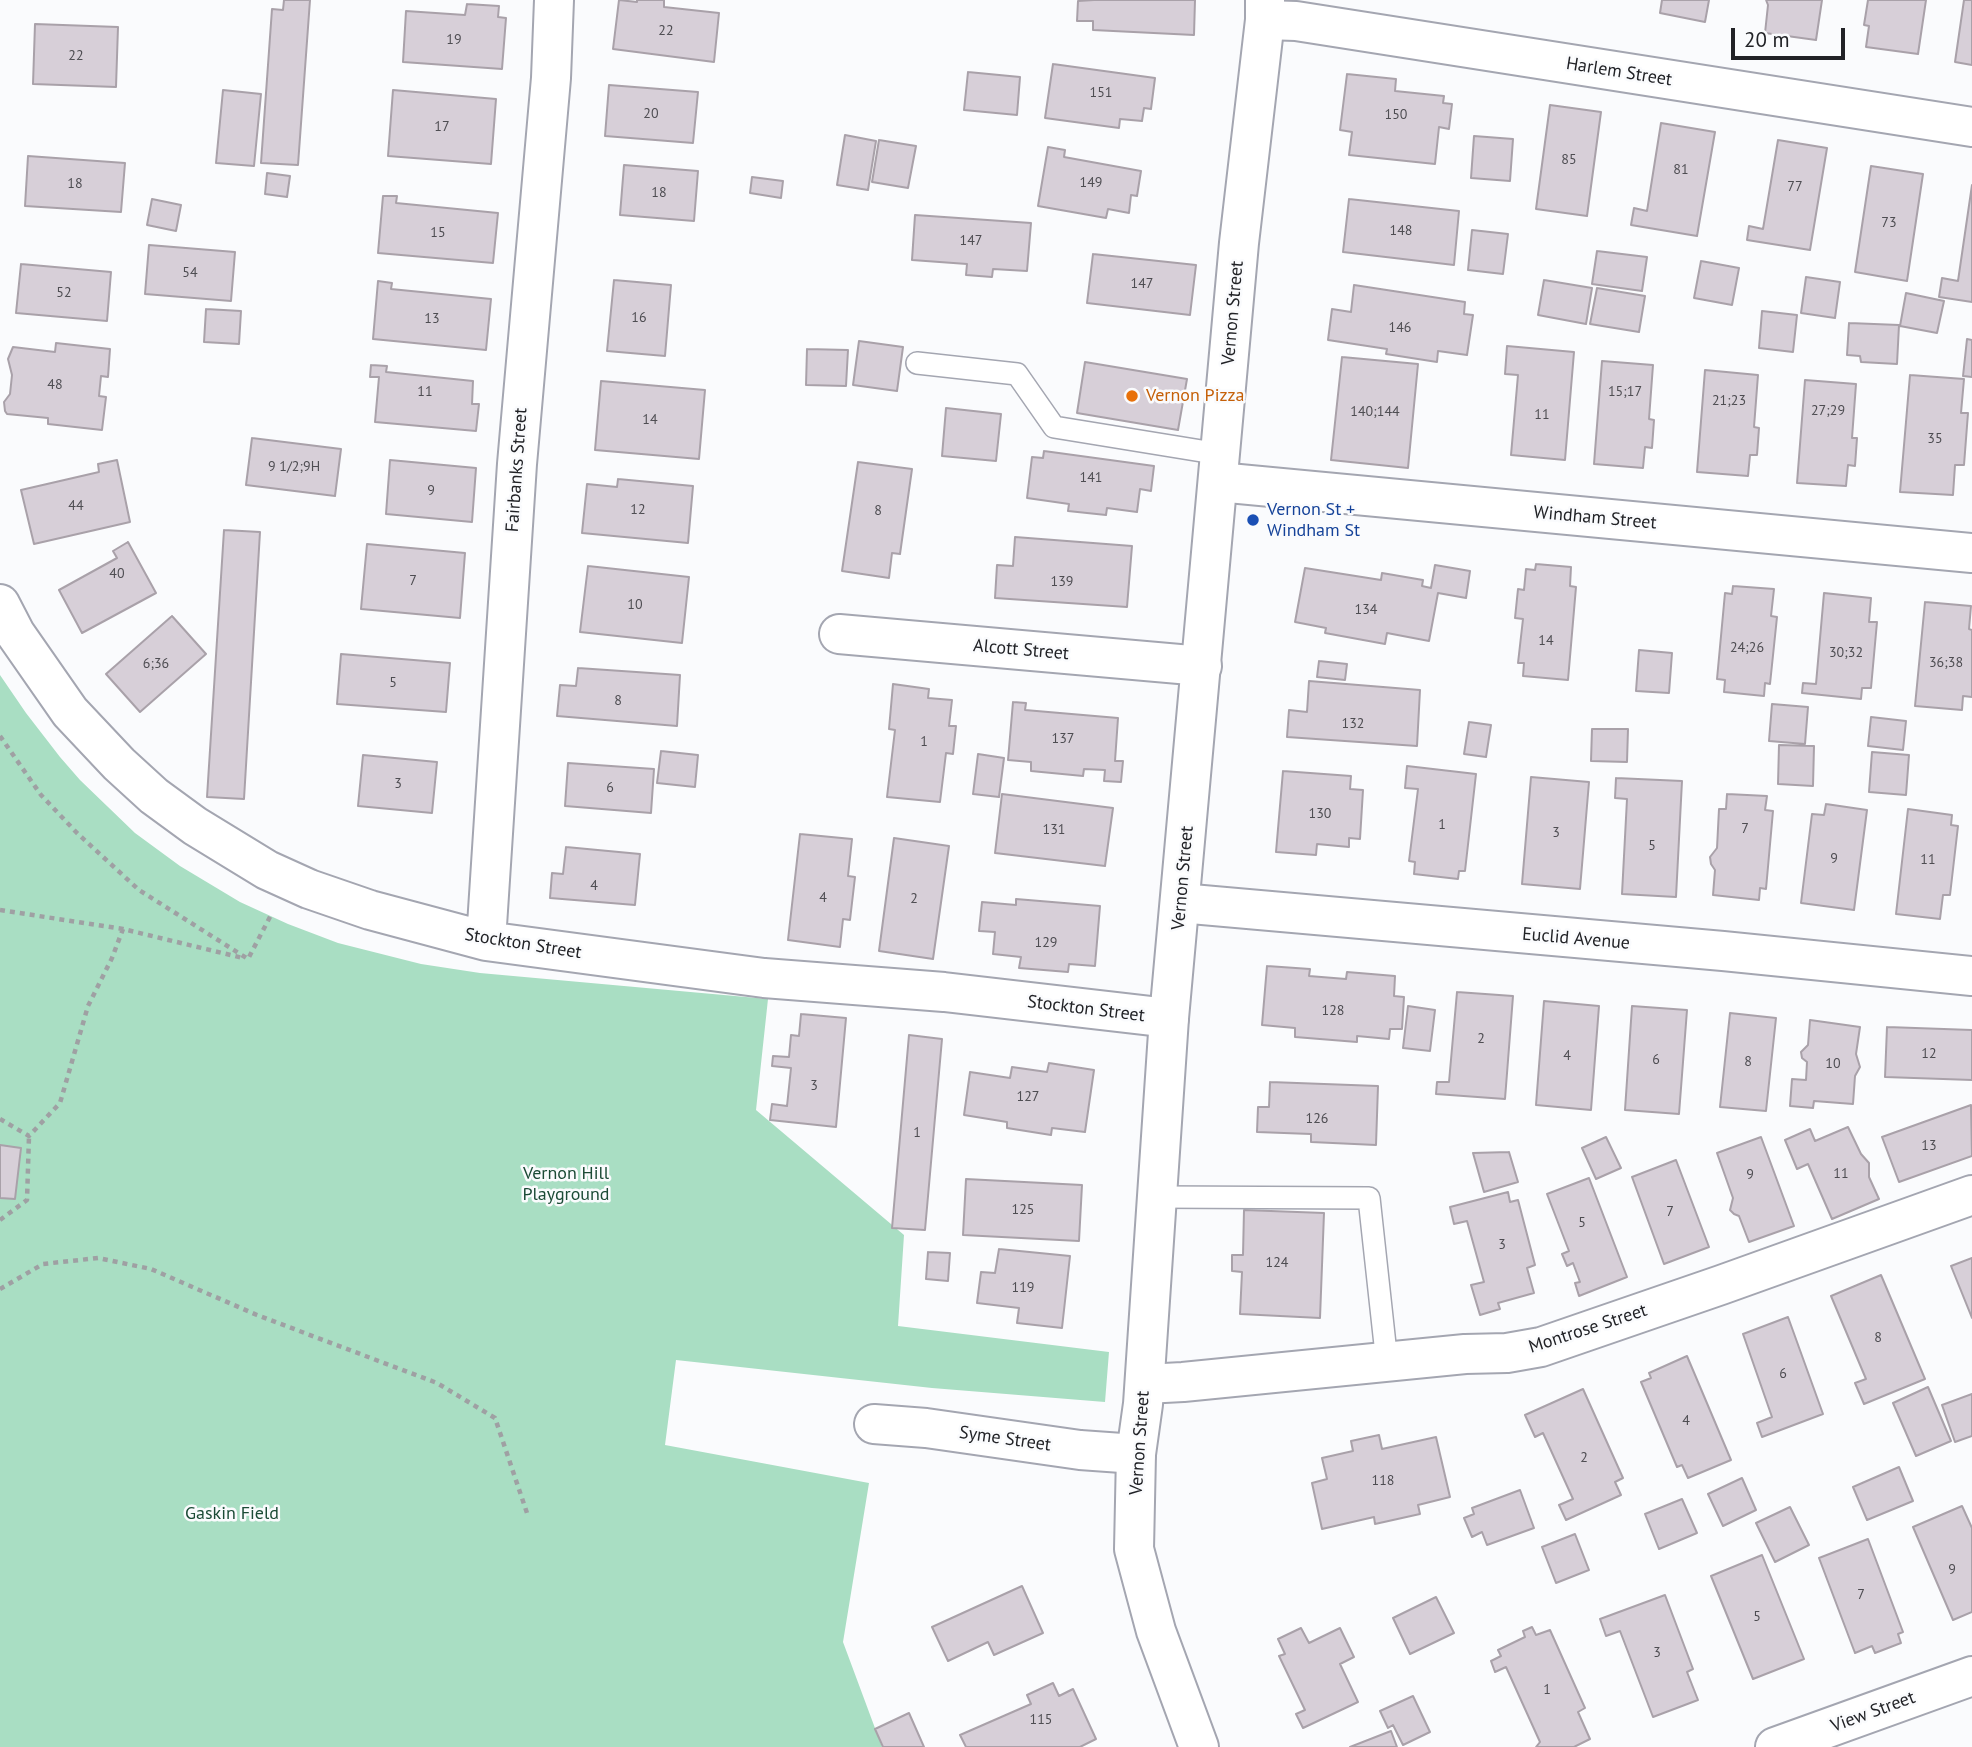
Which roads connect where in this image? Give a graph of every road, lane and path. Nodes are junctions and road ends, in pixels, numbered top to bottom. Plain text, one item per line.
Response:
1 (554, 0) edge
2 (1265, 10) edge
3 (1972, 127) edge
4 (917, 363) dead end
5 (1219, 468) junction
6 (1972, 554) edge
7 (0, 604) edge
8 (839, 634) dead end
9 (1202, 666) junction
10 (0, 736) edge
11 (290, 880) junction
12 (1180, 903) junction
13 (0, 910) edge
14 (122, 929) junction
15 (486, 941) junction
16 (248, 959) junction
17 (1972, 976) edge
18 (1169, 1018) junction
19 (0, 1119) edge
20 (29, 1136) junction
21 (1972, 1195) edge
22 (1156, 1197) junction
23 (0, 1220) edge
24 (0, 1289) edge
25 (1387, 1363) junction
26 (1145, 1384) junction
27 (874, 1424) dead end
28 (1136, 1454) junction
29 (527, 1513) dead end
30 (1972, 1676) edge
31 (1199, 1747) edge
32 (1774, 1747) edge

1 - 15 street, Fairbanks Street
2 - 3 street, Harlem Street
2 - 5 street, Vernon Street
4 - 5 lane
5 - 6 street, Windham Street
5 - 9 street, Vernon Street
7 - 11 street, Stockton Street
8 - 9 street, Alcott Street
9 - 12 street, Vernon Street
10 - 16 path
11 - 15 street, Stockton Street
11 - 16 path
12 - 17 street, Euclid Avenue
12 - 18 street, Vernon Street
13 - 14 path
14 - 16 path
14 - 20 path
15 - 18 street, Stockton Street
18 - 22 street, Vernon Street
19 - 20 path
20 - 23 path
21 - 25 street, Montrose Street
22 - 25 lane
22 - 26 street, Vernon Street
24 - 29 path
25 - 26 street, Montrose Street
26 - 28 street, Vernon Street
27 - 28 street, Syme Street
28 - 31 street, Vernon Street
30 - 32 street, View Street

